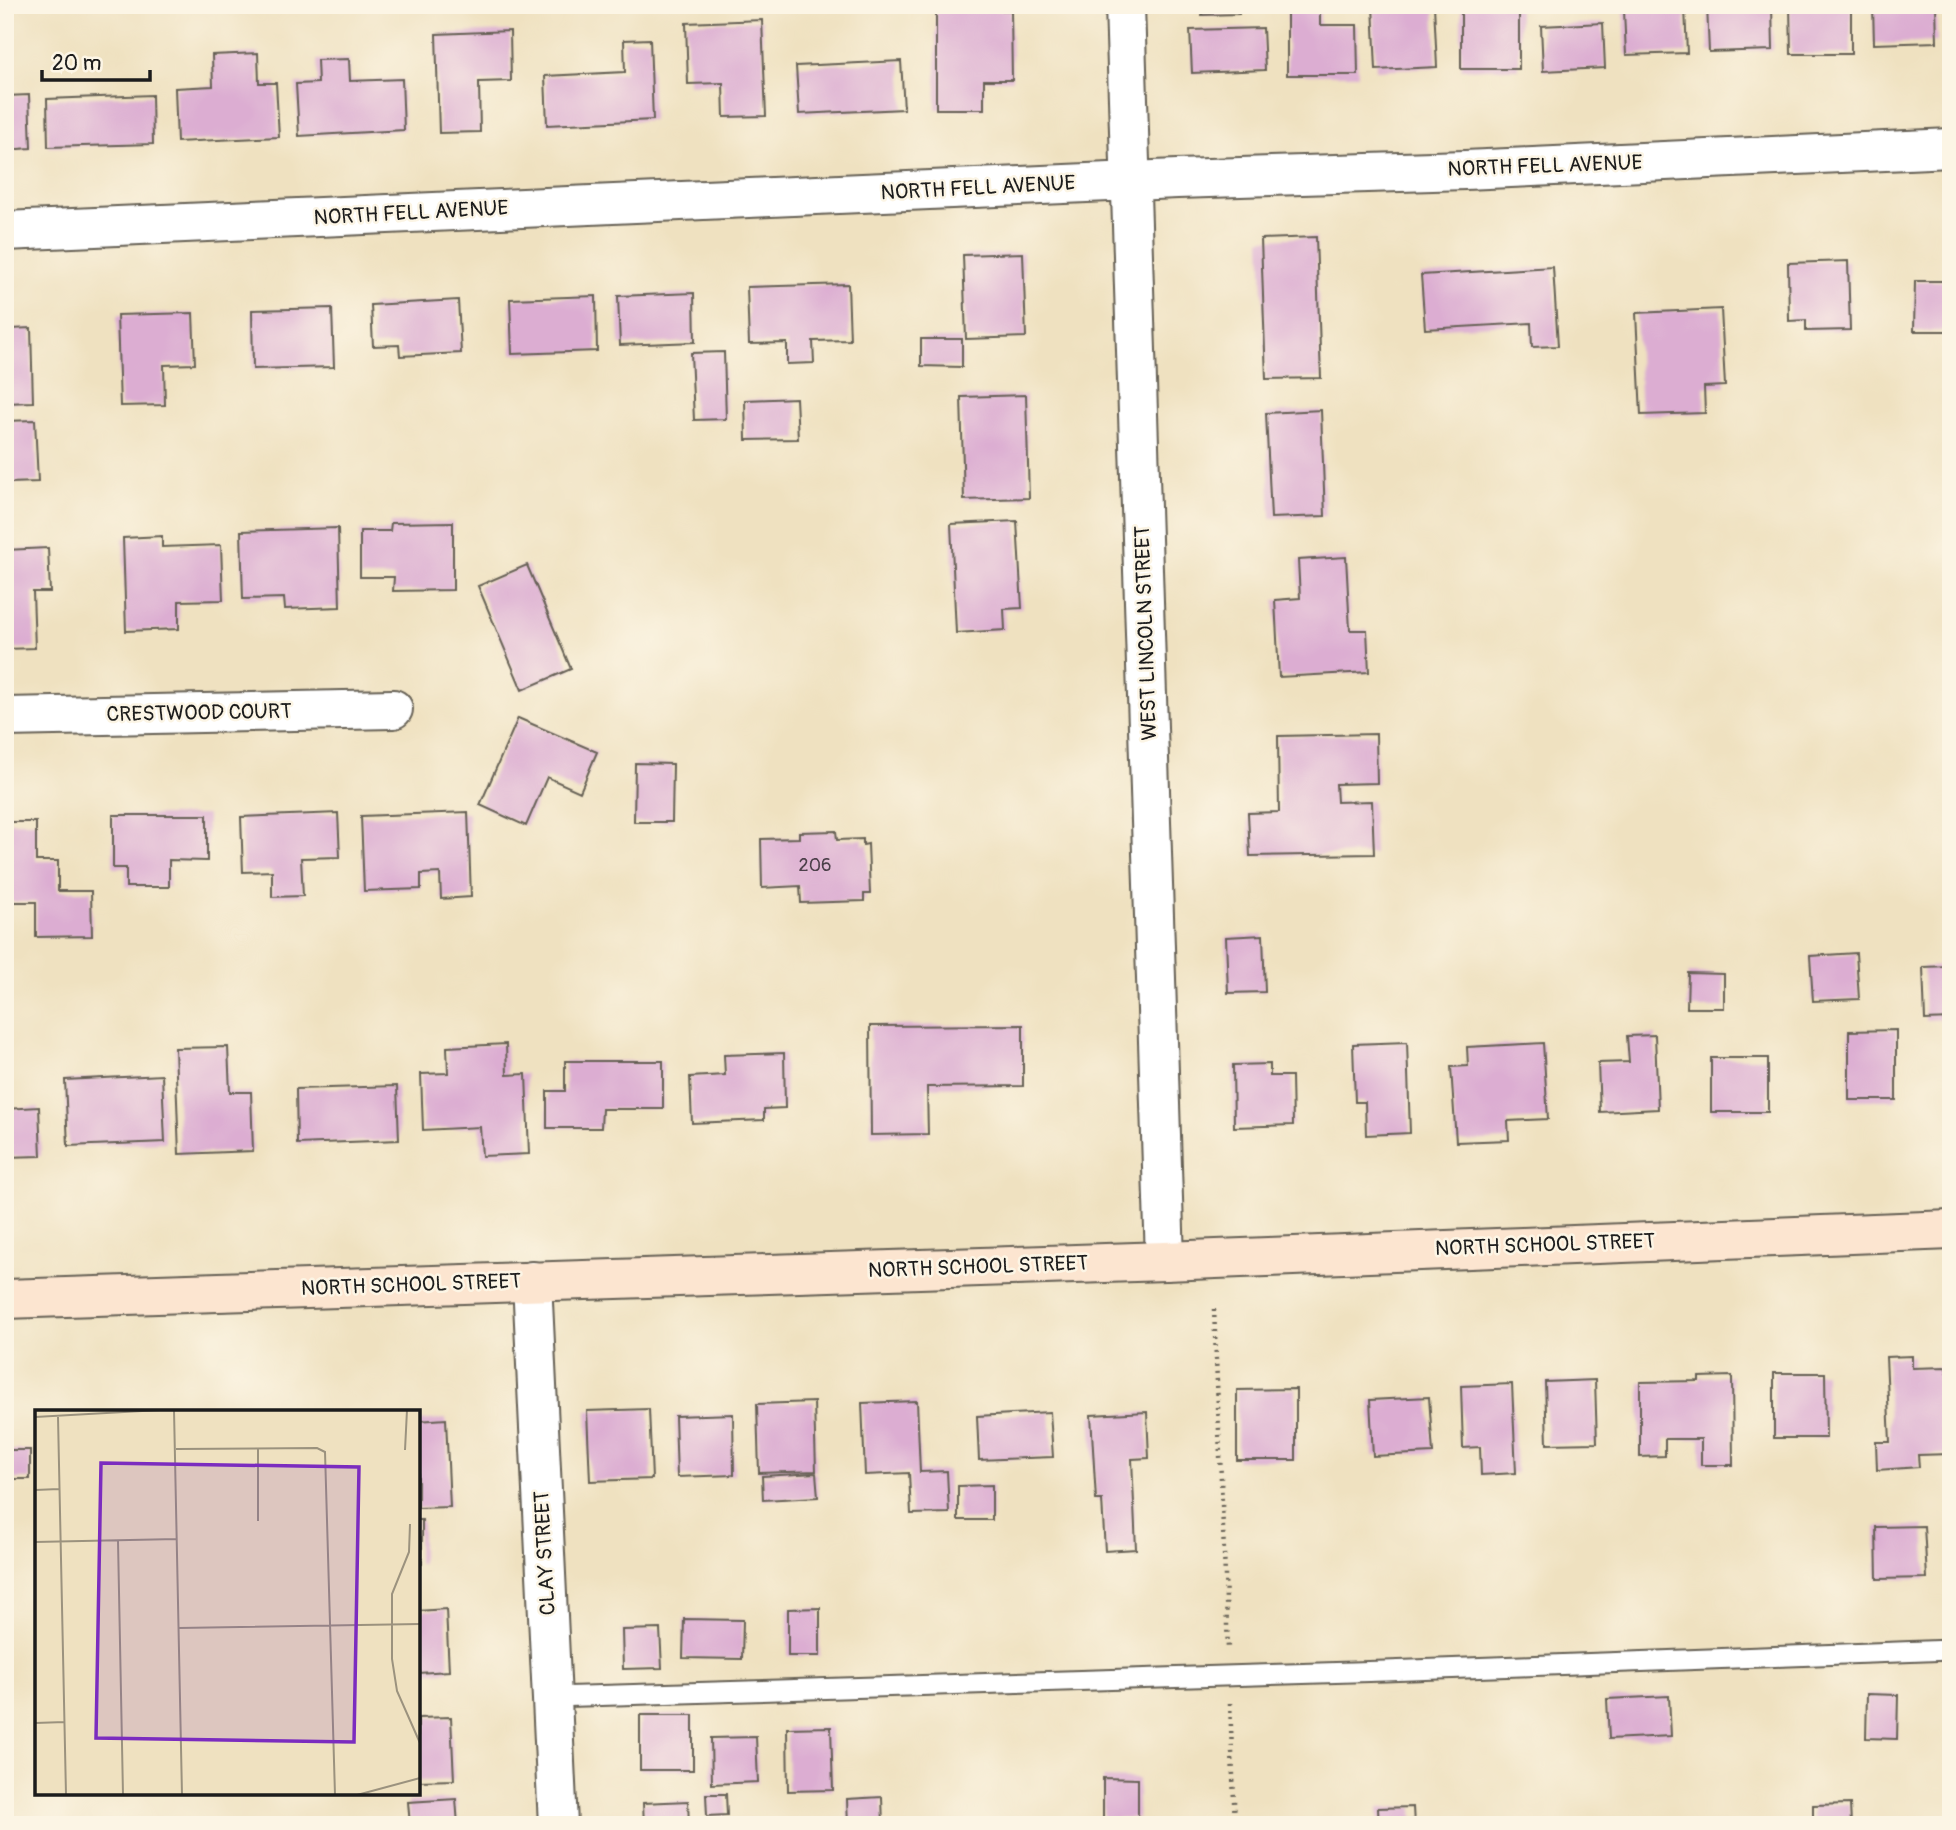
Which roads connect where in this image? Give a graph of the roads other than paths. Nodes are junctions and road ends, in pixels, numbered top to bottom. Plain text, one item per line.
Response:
1 (1125, 5) edge
2 (1951, 148) edge
3 (1132, 181) junction
4 (5, 231) edge
5 (393, 709) dead end
6 (5, 717) edge
7 (1951, 1230) edge
8 (1165, 1261) junction
9 (532, 1281) junction
10 (5, 1299) edge
11 (1951, 1650) edge
12 (552, 1697) junction
13 (558, 1825) edge

1 - 3 street, WEST LINCOLN STREET
2 - 3 street, NORTH FELL AVENUE
3 - 4 street, NORTH FELL AVENUE
3 - 8 street, WEST LINCOLN STREET
5 - 6 street, CRESTWOOD COURT
7 - 8 street, NORTH SCHOOL STREET
8 - 9 street, NORTH SCHOOL STREET
9 - 10 street, NORTH SCHOOL STREET
9 - 12 street, CLAY STREET
11 - 12 lane
12 - 13 street, CLAY STREET

